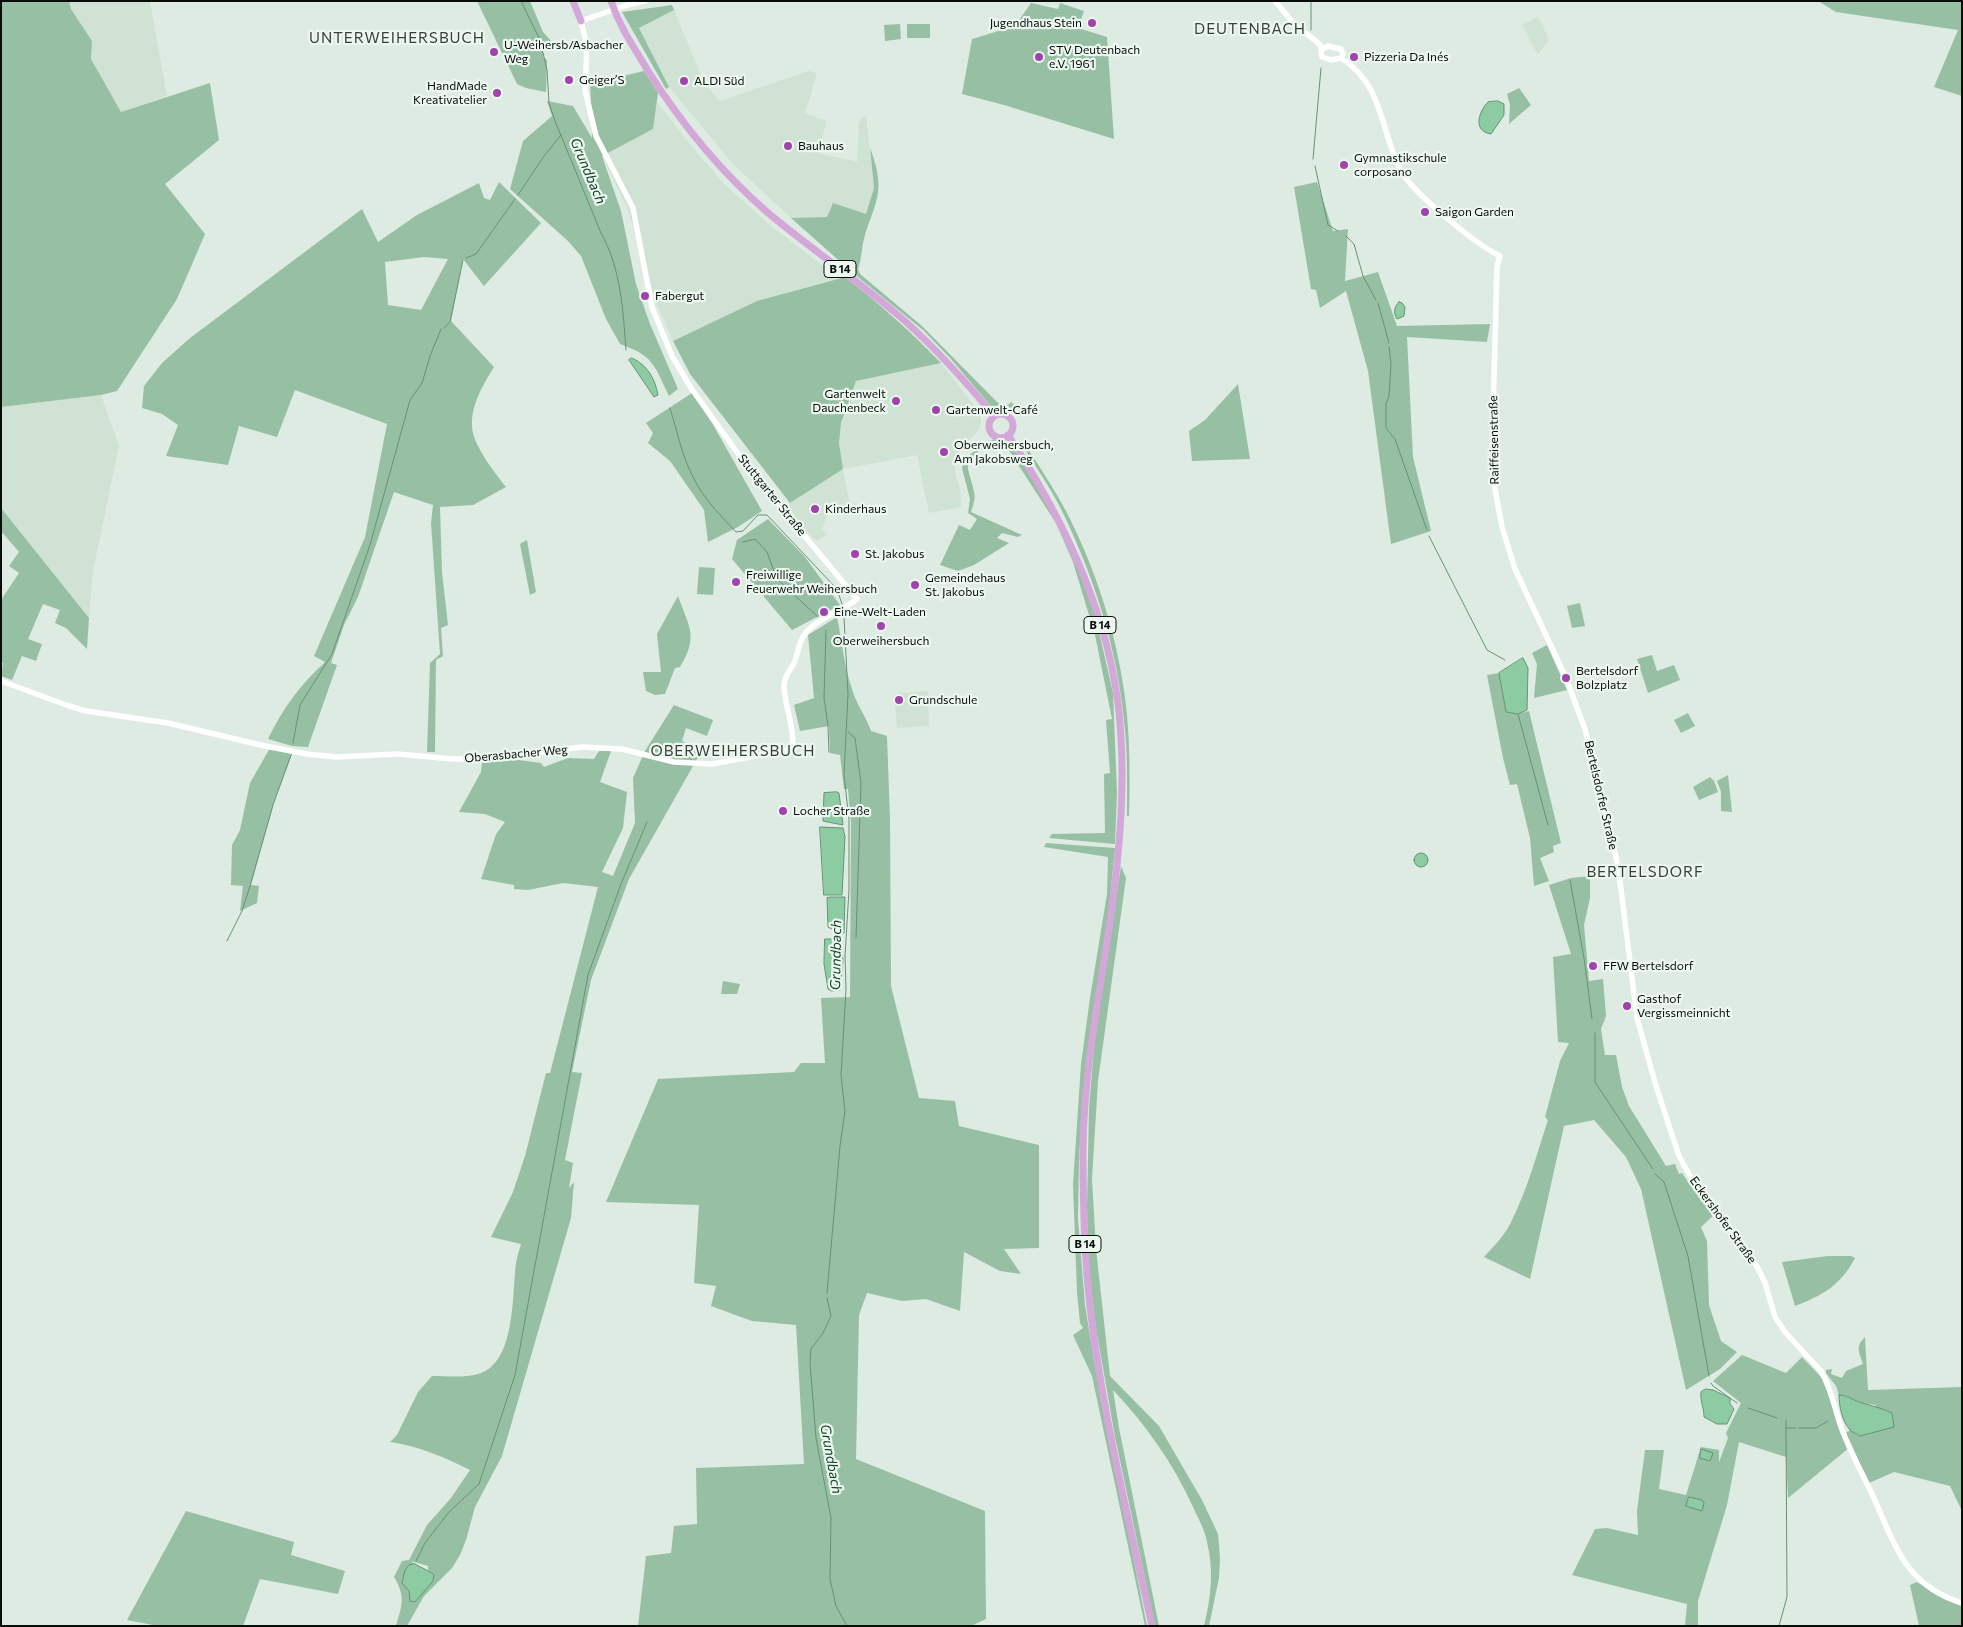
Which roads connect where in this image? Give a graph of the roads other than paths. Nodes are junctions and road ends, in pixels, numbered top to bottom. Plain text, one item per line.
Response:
1 (573, 1) edge
2 (606, 1) edge
3 (611, 1) edge
4 (645, 1) edge
5 (1275, 1) edge
6 (580, 21) junction
7 (618, 23) junction
8 (1323, 48) junction
9 (1341, 58) junction
10 (994, 416) junction
11 (1008, 436) junction
12 (1537, 616) joint
13 (1, 681) edge
14 (793, 749) joint
15 (1680, 1156) joint
16 (1962, 1604) edge
17 (1152, 1626) edge

1 - 6 main road
2 - 7 main road, B 14
3 - 7 main road
4 - 6 street
5 - 8 street
6 - 14 street, Stuttgarter Straße
7 - 10 main road, B 14
8 - 9 street
8 - 9 street
9 - 12 street, Raiffeisenstraße
10 - 11 main road
10 - 11 main road
11 - 17 main road, B 14
12 - 15 street, Bertelsdorfer Straße
13 - 14 street, Oberasbacher Weg
15 - 16 street, Eckershofer Straße

